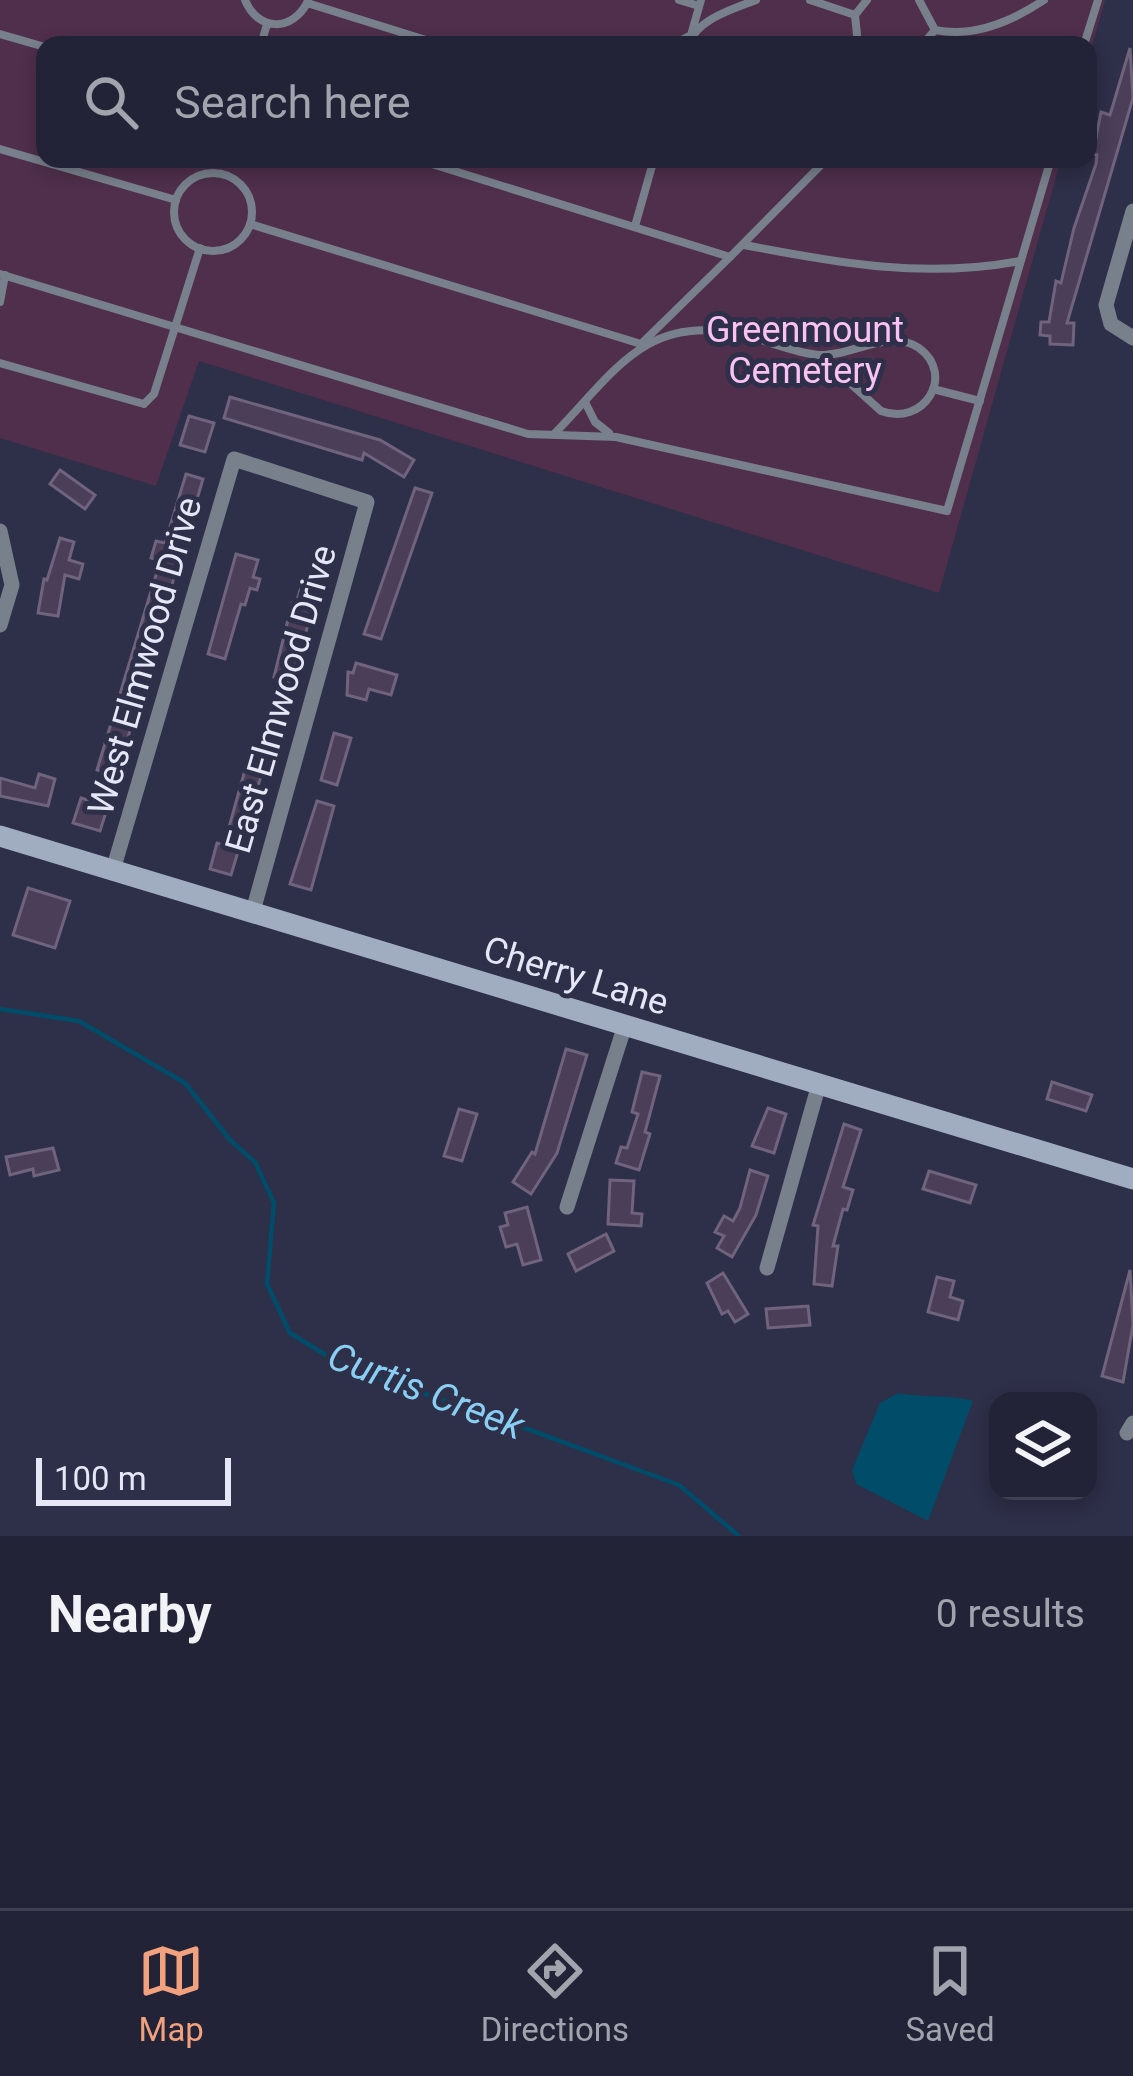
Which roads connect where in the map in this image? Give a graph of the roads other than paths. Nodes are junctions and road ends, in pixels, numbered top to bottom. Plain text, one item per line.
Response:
1 (245, 0) edge
2 (680, 0) edge
3 (756, 0) edge
4 (810, 0) edge
5 (867, 0) edge
6 (919, 0) edge
7 (1044, 0) edge
8 (1098, 0) edge
9 (308, 2) edge
10 (700, 3) edge
11 (855, 15) junction
12 (267, 24) junction
13 (935, 30) junction
14 (0, 34) edge
15 (264, 36) edge
16 (414, 36) edge
17 (691, 36) edge
18 (694, 36) edge
19 (857, 36) edge
20 (930, 36) edge
21 (1087, 36) edge
22 (36, 44) edge
23 (0, 149) edge
24 (36, 159) edge
25 (66, 168) edge
26 (226, 168) edge
27 (445, 168) edge
28 (651, 168) edge
29 (818, 168) edge
30 (1048, 168) edge
31 (224, 174) junction
32 (176, 200) junction
33 (1133, 211) edge
34 (250, 224) junction
35 (635, 226) junction
36 (742, 245) junction
37 (200, 248) junction
38 (730, 257) junction
39 (1021, 261) junction
40 (2, 274) edge
41 (0, 302) edge
42 (178, 326) junction
43 (1133, 338) edge
44 (641, 344) junction
45 (820, 356) junction
46 (0, 363) edge
47 (933, 389) junction
48 (980, 401) junction
49 (585, 402) junction
50 (555, 433) junction
51 (616, 437) junction
52 (234, 459) joint
53 (0, 531) edge
54 (0, 626) edge
55 (0, 836) edge
56 (113, 870) junction
57 (253, 911) junction
58 (625, 1025) junction
59 (818, 1084) junction
60 (1133, 1179) edge
61 (567, 1208) dead end
62 (766, 1268) dead end

1 - 12 lane
2 - 10 lane
3 - 18 lane
4 - 11 lane
5 - 11 lane
6 - 13 lane
7 - 13 lane
8 - 21 lane
9 - 12 lane
9 - 16 lane
10 - 17 lane
11 - 19 lane
12 - 15 lane
13 - 20 lane
14 - 22 lane
23 - 24 lane
25 - 32 lane
26 - 31 lane
27 - 35 lane
28 - 35 lane
29 - 36 lane
30 - 39 lane
31 - 32 lane
31 - 34 lane
32 - 37 lane
33 - 43 street
34 - 37 lane
34 - 44 lane
35 - 38 lane
36 - 38 lane
36 - 39 lane
37 - 42 lane
38 - 44 lane
39 - 48 lane
40 - 41 lane
40 - 42 lane
42 - 46 lane
42 - 50 lane
44 - 45 lane
44 - 49 lane
45 - 47 lane
45 - 47 lane
47 - 48 lane
48 - 51 lane
49 - 50 lane
49 - 51 lane
50 - 51 lane
52 - 56 street, West Elmwood Drive
52 - 57 street, East Elmwood Drive
53 - 54 street
55 - 56 street, Cherry Lane
56 - 57 street, Cherry Lane
57 - 58 street, Cherry Lane
58 - 59 street, Cherry Lane
58 - 61 street
59 - 60 street, Cherry Lane
59 - 62 street

